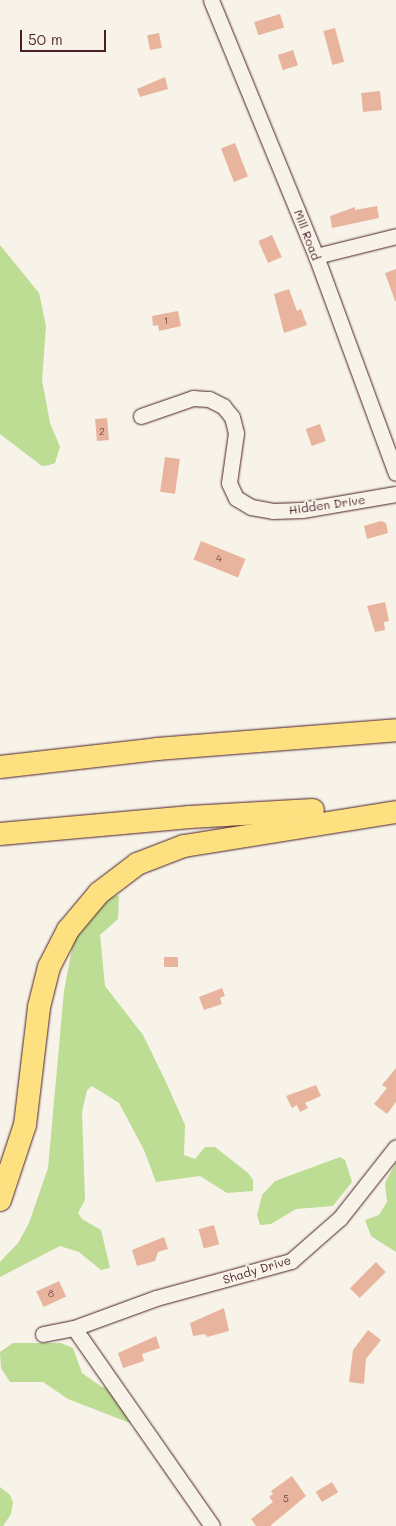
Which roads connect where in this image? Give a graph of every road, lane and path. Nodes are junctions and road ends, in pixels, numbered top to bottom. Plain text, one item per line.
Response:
1 (211, 0) edge
2 (396, 236) edge
3 (316, 256) junction
4 (141, 416) dead end
5 (396, 473) edge
6 (396, 494) edge
7 (396, 730) edge
8 (0, 766) edge
9 (396, 806) edge
10 (396, 812) edge
11 (0, 834) edge
12 (396, 1147) edge
13 (0, 1200) edge
14 (74, 1328) junction
15 (43, 1334) dead end
16 (212, 1526) edge

1 - 3 street, Mill Road
2 - 3 street
3 - 5 street, Mill Road
4 - 6 street, Hidden Drive
7 - 8 highway
9 - 11 highway
10 - 13 highway
12 - 14 street, Shady Drive
14 - 15 street, Shady Drive
14 - 16 street

